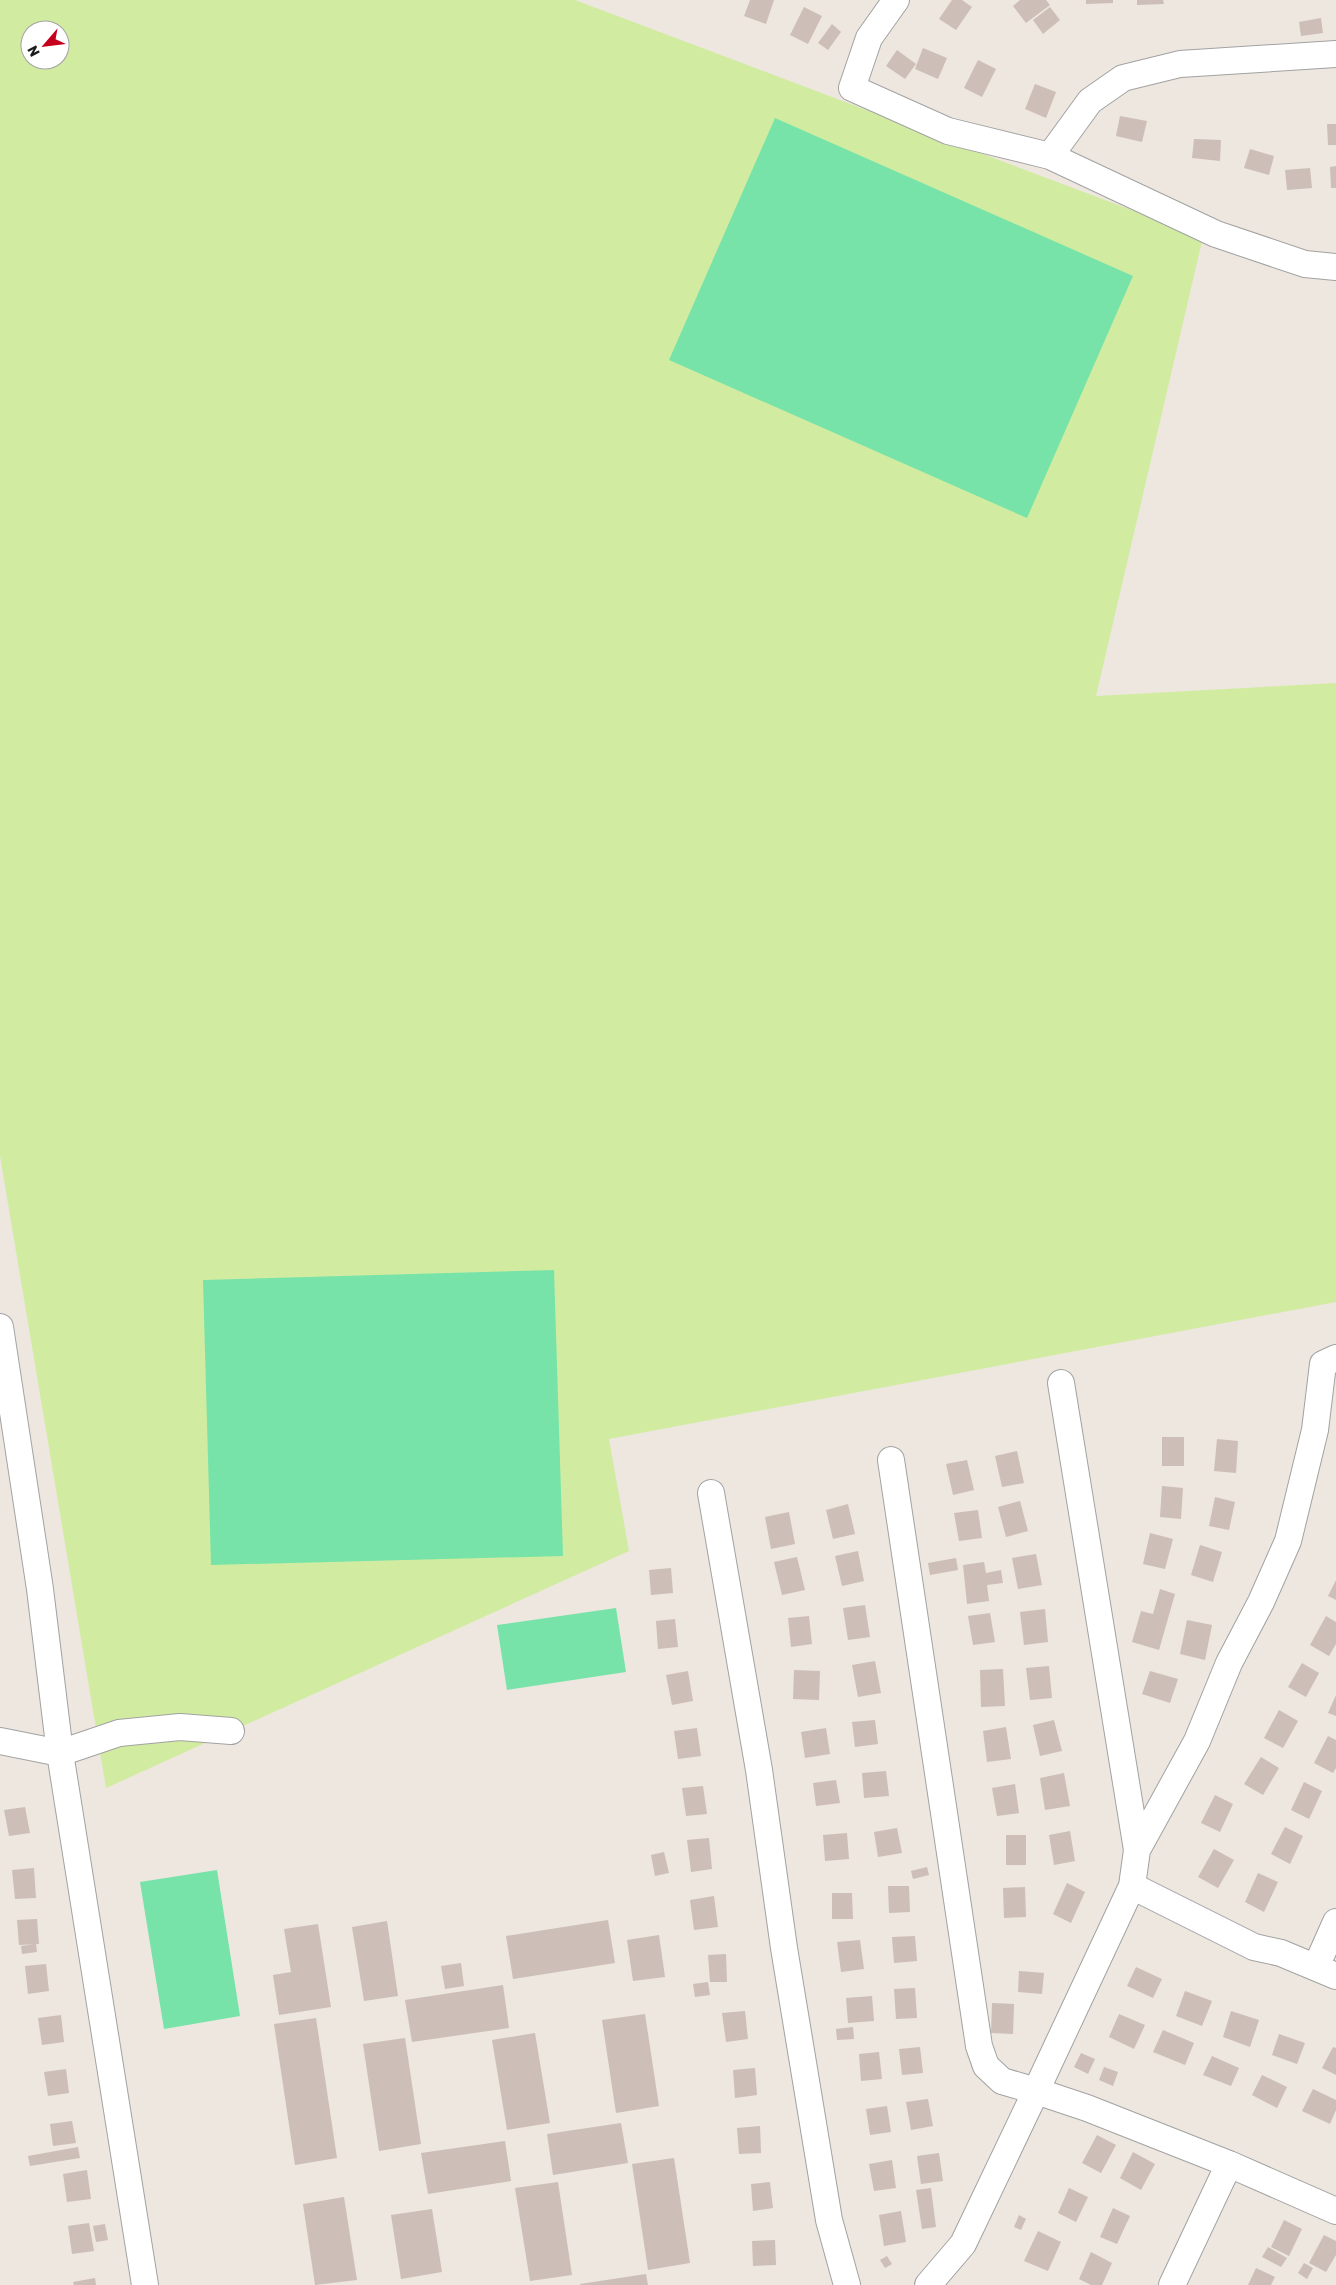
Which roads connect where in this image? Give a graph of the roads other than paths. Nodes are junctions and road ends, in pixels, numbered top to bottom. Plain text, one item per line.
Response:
1 (896, 0) edge
2 (1336, 54) edge
3 (1050, 156) junction
4 (1336, 267) edge
5 (0, 1327) edge
6 (1336, 1358) edge
7 (1061, 1383) dead end
8 (890, 1460) dead end
9 (711, 1493) dead end
10 (231, 1731) dead end
11 (0, 1741) edge
12 (60, 1753) junction
13 (1137, 1850) junction
14 (1132, 1886) junction
15 (1336, 1922) edge
16 (1326, 1971) edge
17 (1036, 2091) junction
18 (1229, 2164) junction
19 (1336, 2211) edge
20 (146, 2285) edge
21 (847, 2285) edge
22 (928, 2285) edge
23 (1172, 2285) edge

1 - 3 street
2 - 3 street
3 - 4 street
5 - 12 street
6 - 13 street
7 - 13 street
8 - 17 street
9 - 21 street
10 - 12 street
11 - 12 street
12 - 20 street
13 - 14 street
14 - 16 street
14 - 17 street
15 - 16 street
17 - 18 street
17 - 22 street
18 - 19 street
18 - 23 street

